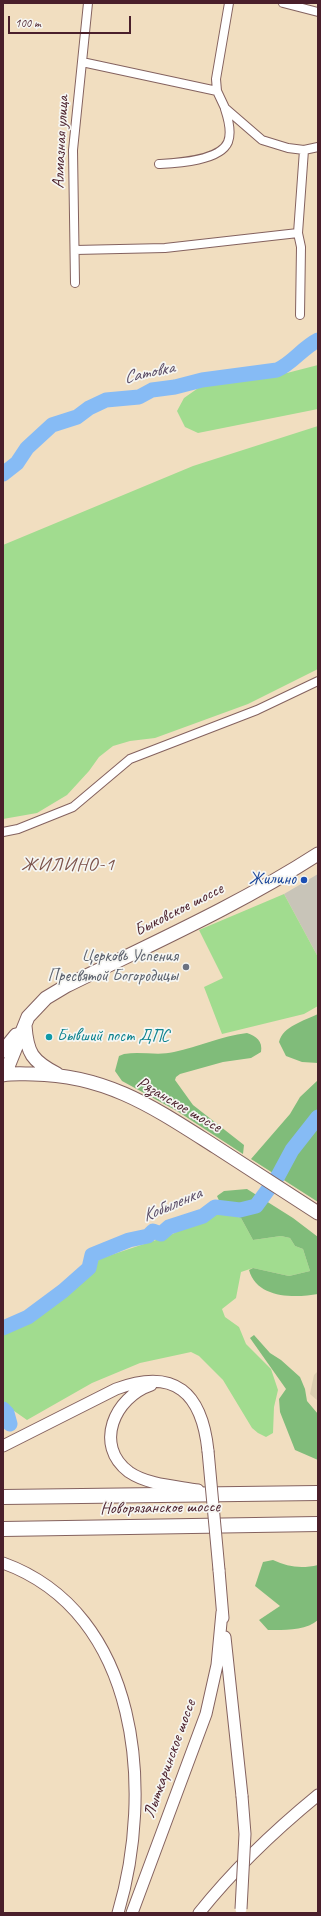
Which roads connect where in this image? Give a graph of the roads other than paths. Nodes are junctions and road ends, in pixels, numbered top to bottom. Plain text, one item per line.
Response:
1 (88, 3) edge
2 (229, 3) edge
3 (283, 3) edge
4 (318, 12) edge
5 (82, 62) junction
6 (217, 91) junction
7 (225, 108) junction
8 (318, 147) edge
9 (304, 150) junction
10 (159, 164) dead end
11 (298, 233) junction
12 (74, 250) junction
13 (75, 283) dead end
14 (300, 315) dead end
15 (318, 681) edge
16 (3, 832) edge
17 (318, 854) edge
18 (24, 1022) junction
19 (3, 1051) edge
20 (4, 1074) edge
21 (58, 1075) junction
22 (318, 1213) edge
23 (159, 1382) junction
24 (3, 1446) edge
25 (318, 1493) edge
26 (222, 1494) junction
27 (3, 1497) edge
28 (318, 1524) edge
29 (3, 1529) edge
30 (3, 1563) edge
31 (222, 1612) junction
32 (318, 1795) edge
33 (241, 1911) edge
34 (118, 1913) edge
35 (132, 1913) edge
36 (199, 1913) edge

1 - 5 street, Алмазная улица
2 - 6 street
3 - 4 street
5 - 6 street
5 - 12 street, Алмазная улица
6 - 7 street
7 - 9 street
7 - 10 street
8 - 9 street
9 - 11 street
11 - 12 street
11 - 14 street
12 - 13 street, Алмазная улица
15 - 16 street
17 - 18 main road, Быковское шоссе
18 - 19 main road
18 - 20 main road, Быковское шоссе
18 - 21 main road
20 - 21 main road, Рязанское шоссе
21 - 22 main road, Рязанское шоссе
23 - 24 main road, Лыткаринское шоссе
23 - 26 main road
23 - 31 main road, Лыткаринское шоссе, bridge
25 - 26 highway, Новорязанское шоссе
26 - 27 highway, Новорязанское шоссе
28 - 29 highway, Новорязанское шоссе
30 - 34 main road, Лыткаринское шоссе
31 - 33 main road, Лыткаринское шоссе, bridge
31 - 35 main road, Лыткаринское шоссе
32 - 36 main road

